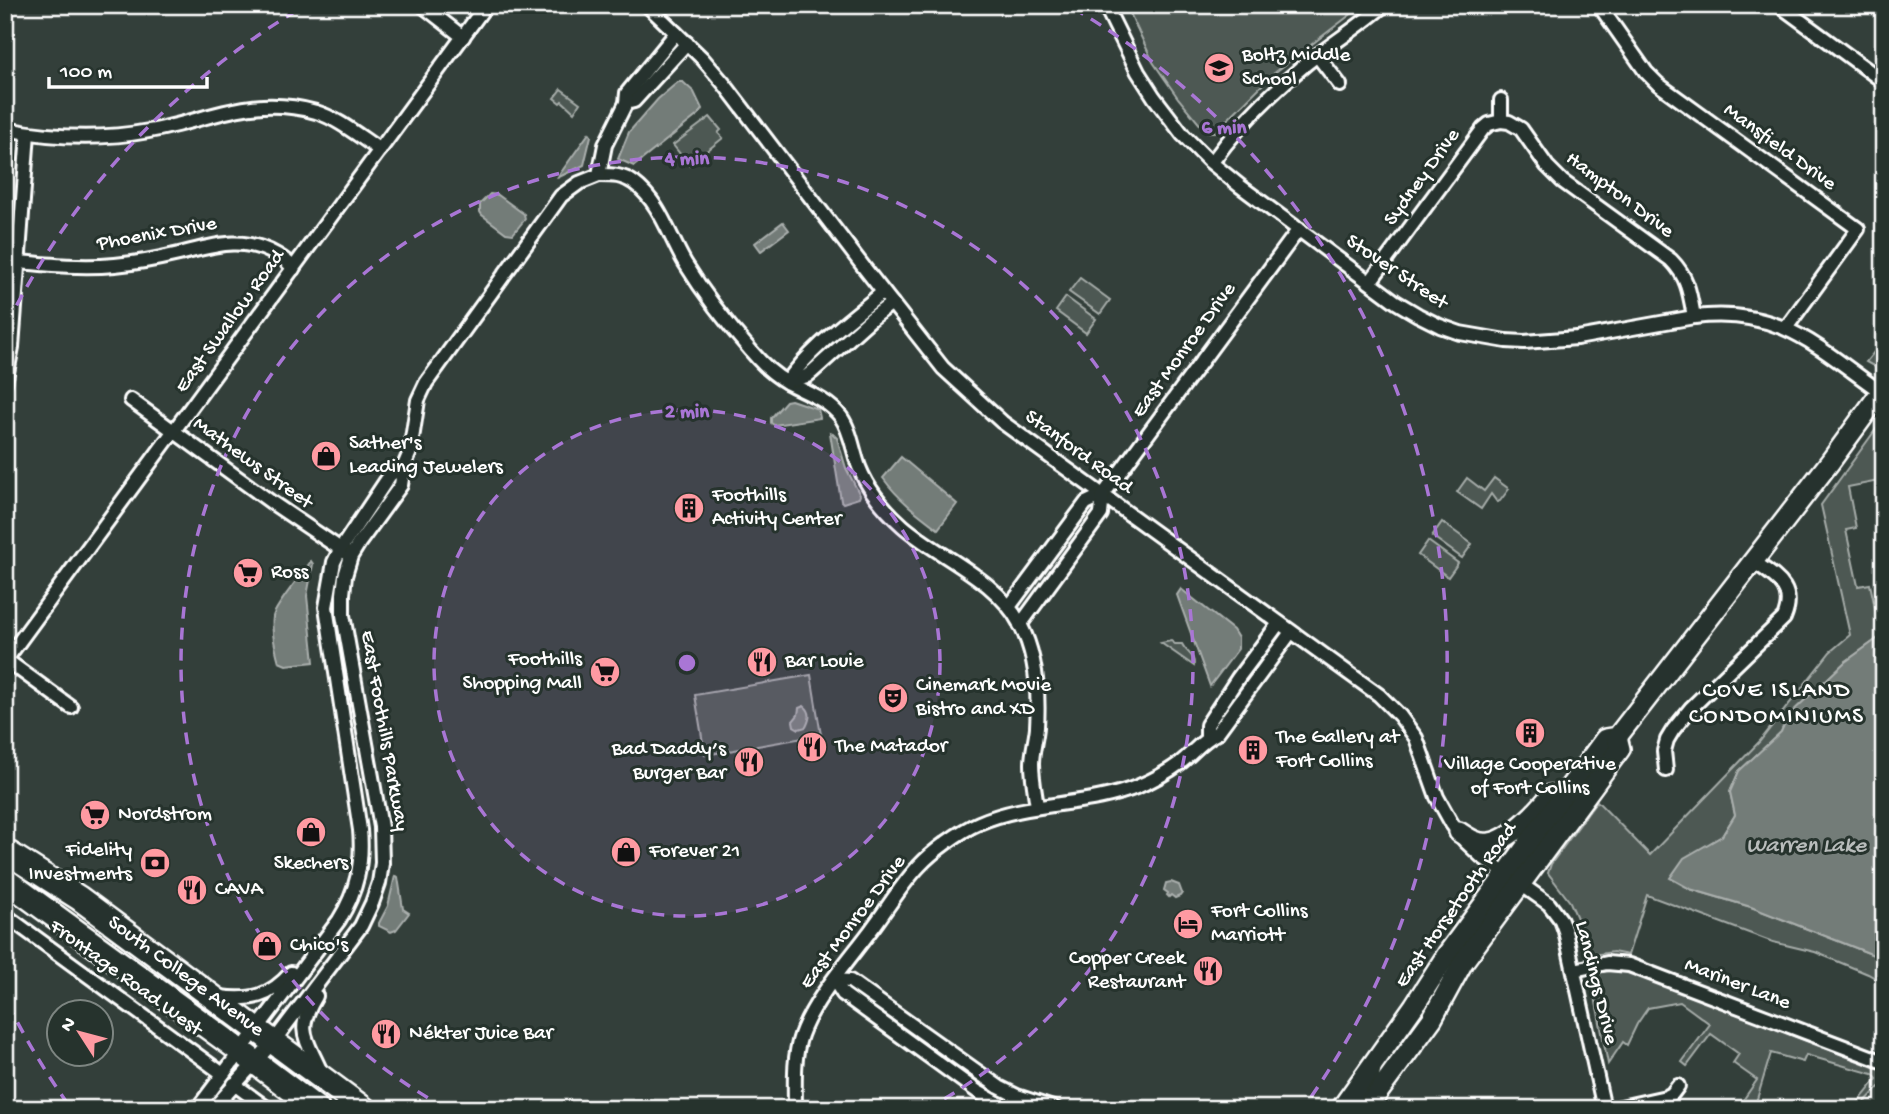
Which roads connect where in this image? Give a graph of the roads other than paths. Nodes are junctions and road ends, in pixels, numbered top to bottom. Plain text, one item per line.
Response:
1 (422, 5) edge
2 (486, 5) edge
3 (647, 5) edge
4 (1105, 5) edge
5 (1384, 5) edge
6 (1599, 5) edge
7 (1779, 5) edge
8 (676, 33) junction
9 (463, 37) junction
10 (687, 43) junction
11 (1317, 55) junction
12 (1884, 82) edge
13 (1340, 85) dead end
14 (1500, 100) dead end
15 (626, 103) junction
16 (1502, 121) junction
17 (5, 128) edge
18 (28, 133) junction
19 (380, 150) junction
20 (1212, 162) junction
21 (599, 176) junction
22 (1299, 229) junction
23 (19, 262) junction
24 (293, 269) junction
25 (1370, 282) junction
26 (883, 292) junction
27 (892, 303) junction
28 (1694, 317) junction
29 (1786, 328) junction
30 (787, 382) junction
31 (5, 383) edge
32 (1882, 390) edge
33 (131, 400) dead end
34 (174, 432) junction
35 (1103, 495) junction
36 (346, 553) junction
37 (1753, 561) junction
38 (1009, 607) junction
39 (1279, 623) junction
40 (1020, 625) junction
41 (1291, 632) junction
42 (6, 660) edge
43 (71, 707) dead end
44 (1207, 738) junction
45 (1610, 739) junction
46 (1666, 769) dead end
47 (1037, 806) junction
48 (1459, 832) junction
49 (5, 851) edge
50 (5, 880) edge
51 (1513, 880) junction
52 (5, 915) edge
53 (310, 957) junction
54 (1574, 970) junction
55 (321, 979) junction
56 (834, 980) junction
57 (211, 995) junction
58 (1414, 1006) junction
59 (265, 1035) junction
60 (247, 1056) junction
61 (1376, 1060) junction
62 (1884, 1062) edge
63 (1395, 1069) junction
64 (223, 1074) junction
65 (324, 1079) junction
66 (234, 1084) junction
67 (1678, 1086) dead end
68 (197, 1109) edge
69 (213, 1109) edge
70 (268, 1109) edge
71 (317, 1109) edge
72 (364, 1109) edge
73 (795, 1109) edge
74 (1008, 1109) edge
75 (1056, 1109) edge
76 (1340, 1109) edge
77 (1354, 1109) edge
78 (1366, 1109) edge
79 (1604, 1109) edge
80 (1612, 1109) edge

1 - 9 street
2 - 9 street, East Swallow Road
3 - 8 street, Stanford Road
4 - 20 street, Stover Street
5 - 11 street
6 - 29 street, Mansfield Drive
7 - 12 street
8 - 10 street, Stanford Road
8 - 15 street
9 - 19 street, East Swallow Road
10 - 15 street
10 - 26 street, Stanford Road
11 - 13 street
11 - 20 street
14 - 16 street
15 - 21 street
16 - 25 street, Sydney Drive
16 - 28 street, Hampton Drive
17 - 18 street
18 - 19 street
18 - 23 street
19 - 24 street, East Swallow Road
20 - 22 street, Stover Street
21 - 30 street
21 - 36 street, East Foothills Parkway
22 - 25 street, Stover Street
22 - 35 street, East Monroe Drive
23 - 24 street, Phoenix Drive
23 - 31 street
24 - 34 street, East Swallow Road
25 - 28 street, Stover Street
26 - 27 street, Stanford Road
26 - 30 street
27 - 30 street
27 - 35 street, Stanford Road
28 - 29 street, Stover Street
29 - 32 street, Stover Street
30 - 38 street
32 - 37 main road, East Horsetooth Road
33 - 34 street, Mathews Street
34 - 36 street, Mathews Street
34 - 42 street, East Swallow Road
35 - 38 street, East Monroe Drive
35 - 39 street, Stanford Road
35 - 40 street, East Monroe Drive
36 - 53 street, East Foothills Parkway
36 - 55 street, East Foothills Parkway
37 - 45 main road, East Horsetooth Road
37 - 46 street
38 - 40 street
39 - 41 street, Stanford Road
39 - 44 street, East Monroe Drive
40 - 47 street
41 - 44 street, East Monroe Drive
41 - 48 street, Stanford Road
42 - 43 street
44 - 47 street, East Monroe Drive
45 - 48 main road
45 - 51 main road, East Horsetooth Road
47 - 56 street, East Monroe Drive
48 - 51 street, Stanford Road
49 - 57 highway, South College Avenue
50 - 60 highway, South College Avenue
51 - 54 street, Landings Drive
51 - 58 main road, East Horsetooth Road
51 - 63 main road, East Horsetooth Road
52 - 64 street, Frontage Road West
53 - 57 street
53 - 59 street, East Foothills Parkway
54 - 62 street, Mariner Lane
54 - 79 street, Landings Drive
55 - 59 street, East Foothills Parkway
55 - 65 street
56 - 73 street, East Monroe Drive
56 - 74 street
56 - 75 street
57 - 59 highway, South College Avenue
58 - 61 main road, East Horsetooth Road
58 - 63 street
59 - 60 street, East Foothills Parkway
59 - 60 street, East Foothills Parkway
59 - 65 highway, South College Avenue
60 - 64 street
60 - 66 street
60 - 71 highway, South College Avenue
61 - 76 main road, East Horsetooth Road
61 - 77 street
63 - 78 main road, East Horsetooth Road
64 - 68 street
65 - 72 highway, South College Avenue
66 - 69 street
66 - 70 street
67 - 80 street

